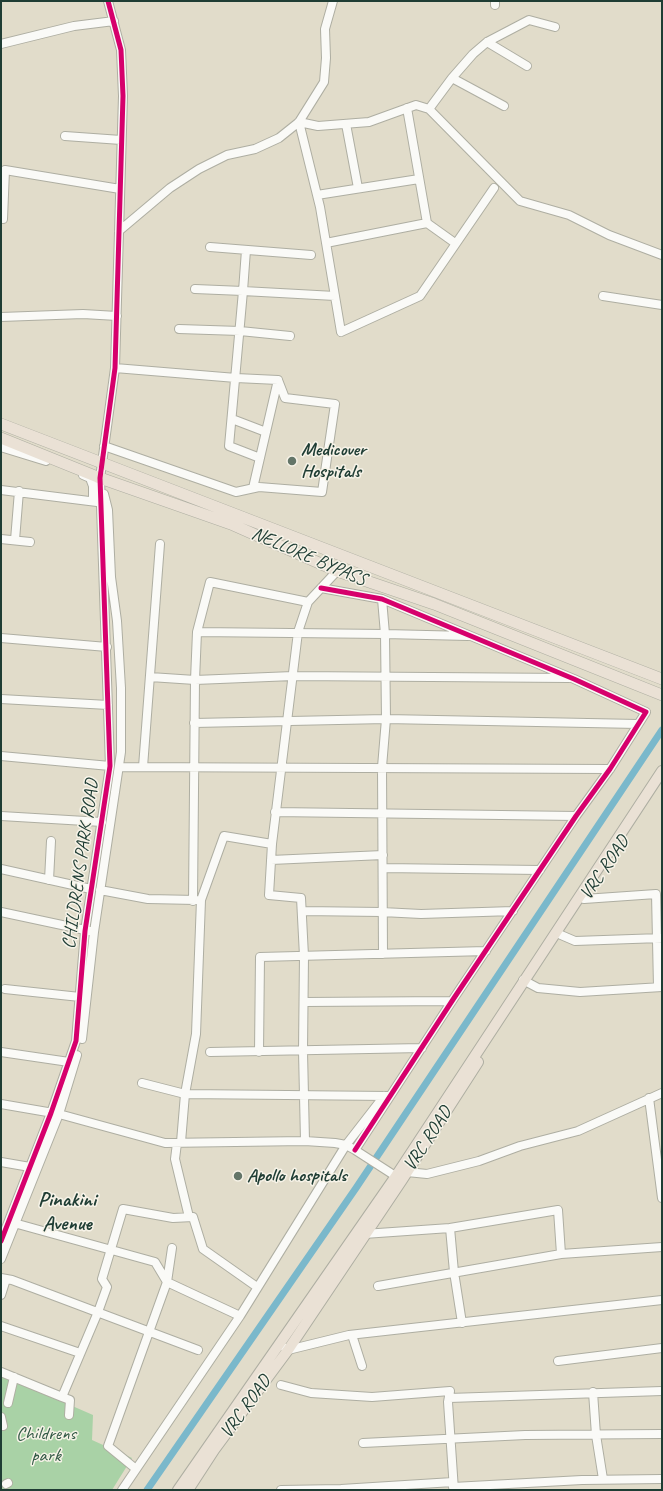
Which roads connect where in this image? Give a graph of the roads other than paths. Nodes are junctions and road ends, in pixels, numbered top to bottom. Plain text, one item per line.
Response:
1 (108, 1) edge
2 (333, 1) edge
3 (114, 21) junction
4 (555, 27) dead end
5 (487, 42) junction
6 (1, 44) edge
7 (527, 66) dead end
8 (452, 78) junction
9 (504, 106) dead end
10 (407, 108) junction
11 (429, 109) junction
12 (299, 122) junction
13 (346, 124) junction
14 (65, 136) dead end
15 (121, 140) junction
16 (419, 180) junction
17 (358, 188) junction
18 (494, 188) dead end
19 (120, 189) junction
20 (317, 194) junction
21 (2, 219) dead end
22 (427, 223) junction
23 (119, 231) junction
24 (326, 243) junction
25 (455, 243) junction
26 (210, 247) dead end
27 (246, 250) junction
28 (311, 255) dead end
29 (662, 255) edge
30 (195, 288) dead end
31 (243, 291) junction
32 (335, 296) junction
33 (603, 296) dead end
34 (662, 305) edge
35 (117, 316) junction
36 (1, 317) edge
37 (179, 329) dead end
38 (240, 331) junction
39 (290, 336) dead end
40 (115, 368) junction
41 (236, 378) junction
42 (278, 380) junction
43 (232, 419) junction
44 (1, 424) edge
45 (266, 432) junction
46 (1, 438) edge
47 (104, 446) junction
48 (1, 447) edge
49 (260, 458) junction
50 (102, 463) junction
51 (100, 478) junction
52 (253, 488) junction
53 (1, 490) edge
54 (19, 491) junction
55 (100, 503) junction
56 (1, 539) edge
57 (15, 540) junction
58 (30, 542) dead end
59 (160, 544) dead end
60 (337, 571) junction
61 (321, 588) junction
62 (382, 598) junction
63 (308, 602) junction
64 (197, 632) junction
65 (298, 632) junction
66 (385, 634) junction
67 (474, 637) junction
68 (1, 638) edge
69 (106, 647) junction
70 (293, 676) junction
71 (150, 677) junction
72 (385, 677) junction
73 (574, 678) junction
74 (662, 679) edge
75 (195, 680) junction
76 (662, 696) edge
77 (1, 699) edge
78 (108, 705) junction
79 (386, 719) junction
80 (287, 722) junction
81 (194, 723) junction
82 (638, 724) junction
83 (1, 756) edge
84 (281, 766) junction
85 (114, 767) junction
86 (143, 767) junction
87 (382, 767) junction
88 (194, 769) junction
89 (610, 769) junction
90 (662, 772) edge
91 (662, 784) edge
92 (276, 812) junction
93 (384, 813) junction
94 (1, 816) edge
95 (576, 816) junction
96 (102, 822) junction
97 (51, 841) dead end
98 (272, 844) junction
99 (383, 855) junction
100 (271, 860) junction
101 (383, 868) junction
102 (1, 869) edge
103 (540, 870) junction
104 (49, 880) junction
105 (91, 889) junction
106 (100, 890) junction
107 (659, 894) edge
108 (584, 899) junction
109 (201, 900) junction
110 (193, 901) junction
111 (302, 911) junction
112 (513, 911) junction
113 (1, 912) edge
114 (382, 912) junction
115 (85, 931) junction
116 (94, 932) junction
117 (561, 935) junction
118 (659, 938) edge
119 (486, 951) junction
120 (383, 954) junction
121 (304, 956) junction
122 (526, 982) junction
123 (660, 987) edge
124 (5, 989) dead end
125 (80, 997) junction
126 (452, 1001) junction
127 (304, 1002) junction
128 (422, 1048) junction
129 (303, 1051) junction
130 (1, 1052) edge
131 (210, 1052) dead end
132 (260, 1052) junction
133 (69, 1062) junction
134 (142, 1083) dead end
135 (662, 1093) edge
136 (185, 1094) junction
137 (304, 1094) junction
138 (388, 1096) junction
139 (649, 1098) junction
140 (1, 1104) edge
141 (55, 1114) junction
142 (305, 1141) junction
143 (179, 1142) junction
144 (346, 1145) junction
145 (359, 1152) junction
146 (1, 1162) edge
147 (30, 1167) junction
148 (402, 1176) junction
149 (26, 1185) junction
150 (662, 1198) edge
151 (1, 1217) edge
152 (189, 1217) junction
153 (12, 1220) junction
154 (450, 1228) junction
155 (364, 1234) junction
156 (1, 1241) edge
157 (662, 1247) edge
158 (172, 1248) dead end
159 (111, 1250) junction
160 (560, 1254) junction
161 (1, 1259) edge
162 (454, 1272) junction
163 (4, 1278) edge
164 (166, 1282) junction
165 (378, 1286) dead end
166 (257, 1287) junction
167 (1, 1295) edge
168 (662, 1300) edge
169 (98, 1312) junction
170 (240, 1316) junction
171 (462, 1323) junction
172 (1, 1326) edge
173 (148, 1331) junction
174 (352, 1335) junction
175 (283, 1347) junction
176 (662, 1348) edge
177 (198, 1350) dead end
178 (80, 1353) junction
179 (558, 1361) dead end
180 (362, 1366) dead end
181 (1, 1372) edge
182 (14, 1377) junction
183 (281, 1385) dead end
184 (662, 1391) edge
185 (593, 1392) junction
186 (62, 1397) junction
187 (449, 1398) junction
188 (8, 1403) dead end
189 (69, 1415) dead end
190 (662, 1434) edge
191 (596, 1435) junction
192 (450, 1439) junction
193 (363, 1443) dead end
194 (136, 1469) junction
195 (603, 1479) junction
196 (662, 1479) edge
197 (453, 1486) edge
198 (122, 1490) edge
199 (178, 1490) edge
200 (188, 1490) edge
201 (276, 1490) edge
202 (281, 1490) edge

1 - 3 street
2 - 12 street
3 - 6 street
3 - 15 street
4 - 5 street
5 - 7 street
5 - 8 street
8 - 9 street
8 - 11 street
10 - 11 street
10 - 13 street
10 - 16 street
11 - 29 street
12 - 13 street
12 - 20 street
12 - 23 street
13 - 17 street
14 - 15 street
15 - 19 street
16 - 17 street
16 - 22 street
17 - 20 street
18 - 25 street
19 - 21 street
19 - 23 street
20 - 24 street
22 - 24 street
22 - 25 street
23 - 35 street
24 - 32 street
25 - 32 street
26 - 27 street
27 - 28 street
27 - 31 street
30 - 31 street
31 - 32 street
31 - 38 street
33 - 34 street
35 - 36 street
35 - 40 street
37 - 38 street
38 - 39 street
38 - 41 street
40 - 41 street
40 - 47 street
41 - 42 street
41 - 43 street
42 - 45 street
42 - 52 street
43 - 45 street
43 - 49 street
44 - 50 highway, NELLORE BYPASS
45 - 49 street
46 - 51 highway, NELLORE BYPASS
47 - 50 street
47 - 52 street
48 - 55 street
49 - 52 street
50 - 51 street
50 - 74 highway, NELLORE BYPASS
51 - 55 street, CHILDRENS PARK ROAD
51 - 60 highway, NELLORE BYPASS
53 - 54 street
54 - 55 street
54 - 57 street
55 - 69 street, CHILDRENS PARK ROAD
55 - 85 street, CHILDRENS PARK ROAD
56 - 57 street
57 - 58 street
59 - 71 street
60 - 61 street
60 - 76 highway, NELLORE BYPASS
61 - 62 street
61 - 63 street
62 - 66 street
62 - 67 street
63 - 64 street
63 - 65 street
64 - 65 street
64 - 75 street
65 - 66 street
65 - 70 street
66 - 67 street
66 - 72 street
67 - 73 street
68 - 69 street
69 - 78 street, CHILDRENS PARK ROAD
70 - 72 street
70 - 75 street
70 - 80 street
71 - 75 street
71 - 86 street
72 - 73 street
72 - 79 street
73 - 82 street
75 - 81 street
77 - 78 street
78 - 85 street, CHILDRENS PARK ROAD
79 - 80 street
79 - 82 street
79 - 87 street
80 - 81 street
80 - 84 street
81 - 88 street
82 - 89 street
83 - 85 street
84 - 87 street
84 - 88 street
84 - 92 street
85 - 86 street
85 - 96 street, CHILDRENS PARK ROAD
85 - 106 street, CHILDRENS PARK ROAD
86 - 88 street
87 - 89 street
87 - 93 street
88 - 110 street
89 - 95 street
90 - 122 main road
91 - 108 main road, VRC ROAD
92 - 93 street
92 - 98 street
93 - 95 street
93 - 99 street
94 - 96 street
95 - 103 street
96 - 105 street, CHILDRENS PARK ROAD
97 - 104 street
98 - 100 street
98 - 109 street
99 - 100 street
99 - 101 street
100 - 111 street
101 - 103 street
101 - 114 street
102 - 104 street
103 - 112 street
104 - 105 street
105 - 115 street, CHILDRENS PARK ROAD
106 - 110 street
106 - 116 street, CHILDRENS PARK ROAD
107 - 108 street
107 - 118 street
108 - 117 main road, VRC ROAD
109 - 110 street
109 - 136 street
111 - 114 street
111 - 121 street
112 - 114 street
112 - 119 street
113 - 115 street
114 - 120 street
115 - 116 street
115 - 125 street, CHILDRENS PARK ROAD
116 - 141 street, CHILDRENS PARK ROAD
117 - 118 street
117 - 122 main road, VRC ROAD
118 - 123 street
119 - 120 street
119 - 126 street
120 - 121 street
121 - 127 street
121 - 132 street
122 - 123 street
122 - 148 main road, VRC ROAD
124 - 125 street
125 - 133 street, CHILDRENS PARK ROAD
126 - 127 street
126 - 128 street
127 - 129 street
128 - 129 street
128 - 138 street
129 - 132 street
129 - 137 street
130 - 133 street
131 - 132 street
133 - 141 street, CHILDRENS PARK ROAD
134 - 136 street
135 - 139 street
136 - 137 street
136 - 143 street
137 - 138 street
137 - 142 street
138 - 144 street
138 - 145 street
139 - 148 street
139 - 150 street
140 - 141 street
141 - 143 street
141 - 147 street, CHILDRENS PARK ROAD
141 - 149 street, CHILDRENS PARK ROAD
142 - 143 street
142 - 144 street
143 - 152 street
144 - 145 street
144 - 166 street
145 - 148 street
146 - 147 street
147 - 149 street, CHILDRENS PARK ROAD
148 - 155 main road, VRC ROAD
148 - 175 main road
149 - 153 street, CHILDRENS PARK ROAD
149 - 153 street, CHILDRENS PARK ROAD
151 - 153 street
152 - 159 street
152 - 166 street
153 - 156 street, CHILDRENS PARK ROAD
153 - 159 street
153 - 161 street
154 - 155 street
154 - 160 street
154 - 162 street
155 - 175 main road, VRC ROAD
157 - 160 street
158 - 164 street
159 - 164 street
159 - 169 street
160 - 162 street
162 - 165 street
162 - 171 street
163 - 167 street
163 - 169 street
164 - 170 street
164 - 173 street
166 - 170 street
168 - 171 street
169 - 173 street
169 - 178 street
170 - 194 street
171 - 174 street
172 - 178 street
173 - 177 street
173 - 194 street
174 - 175 street
174 - 180 street
175 - 199 main road
175 - 200 main road, VRC ROAD
176 - 179 street
178 - 186 street
181 - 182 street
182 - 186 street
182 - 188 street
183 - 187 street
184 - 185 street
185 - 187 street
185 - 191 street
186 - 189 street
187 - 192 street
190 - 191 street
191 - 192 street
191 - 195 street
192 - 193 street
192 - 197 street
194 - 198 street
195 - 196 street
195 - 197 street
197 - 202 street
201 - 202 street

